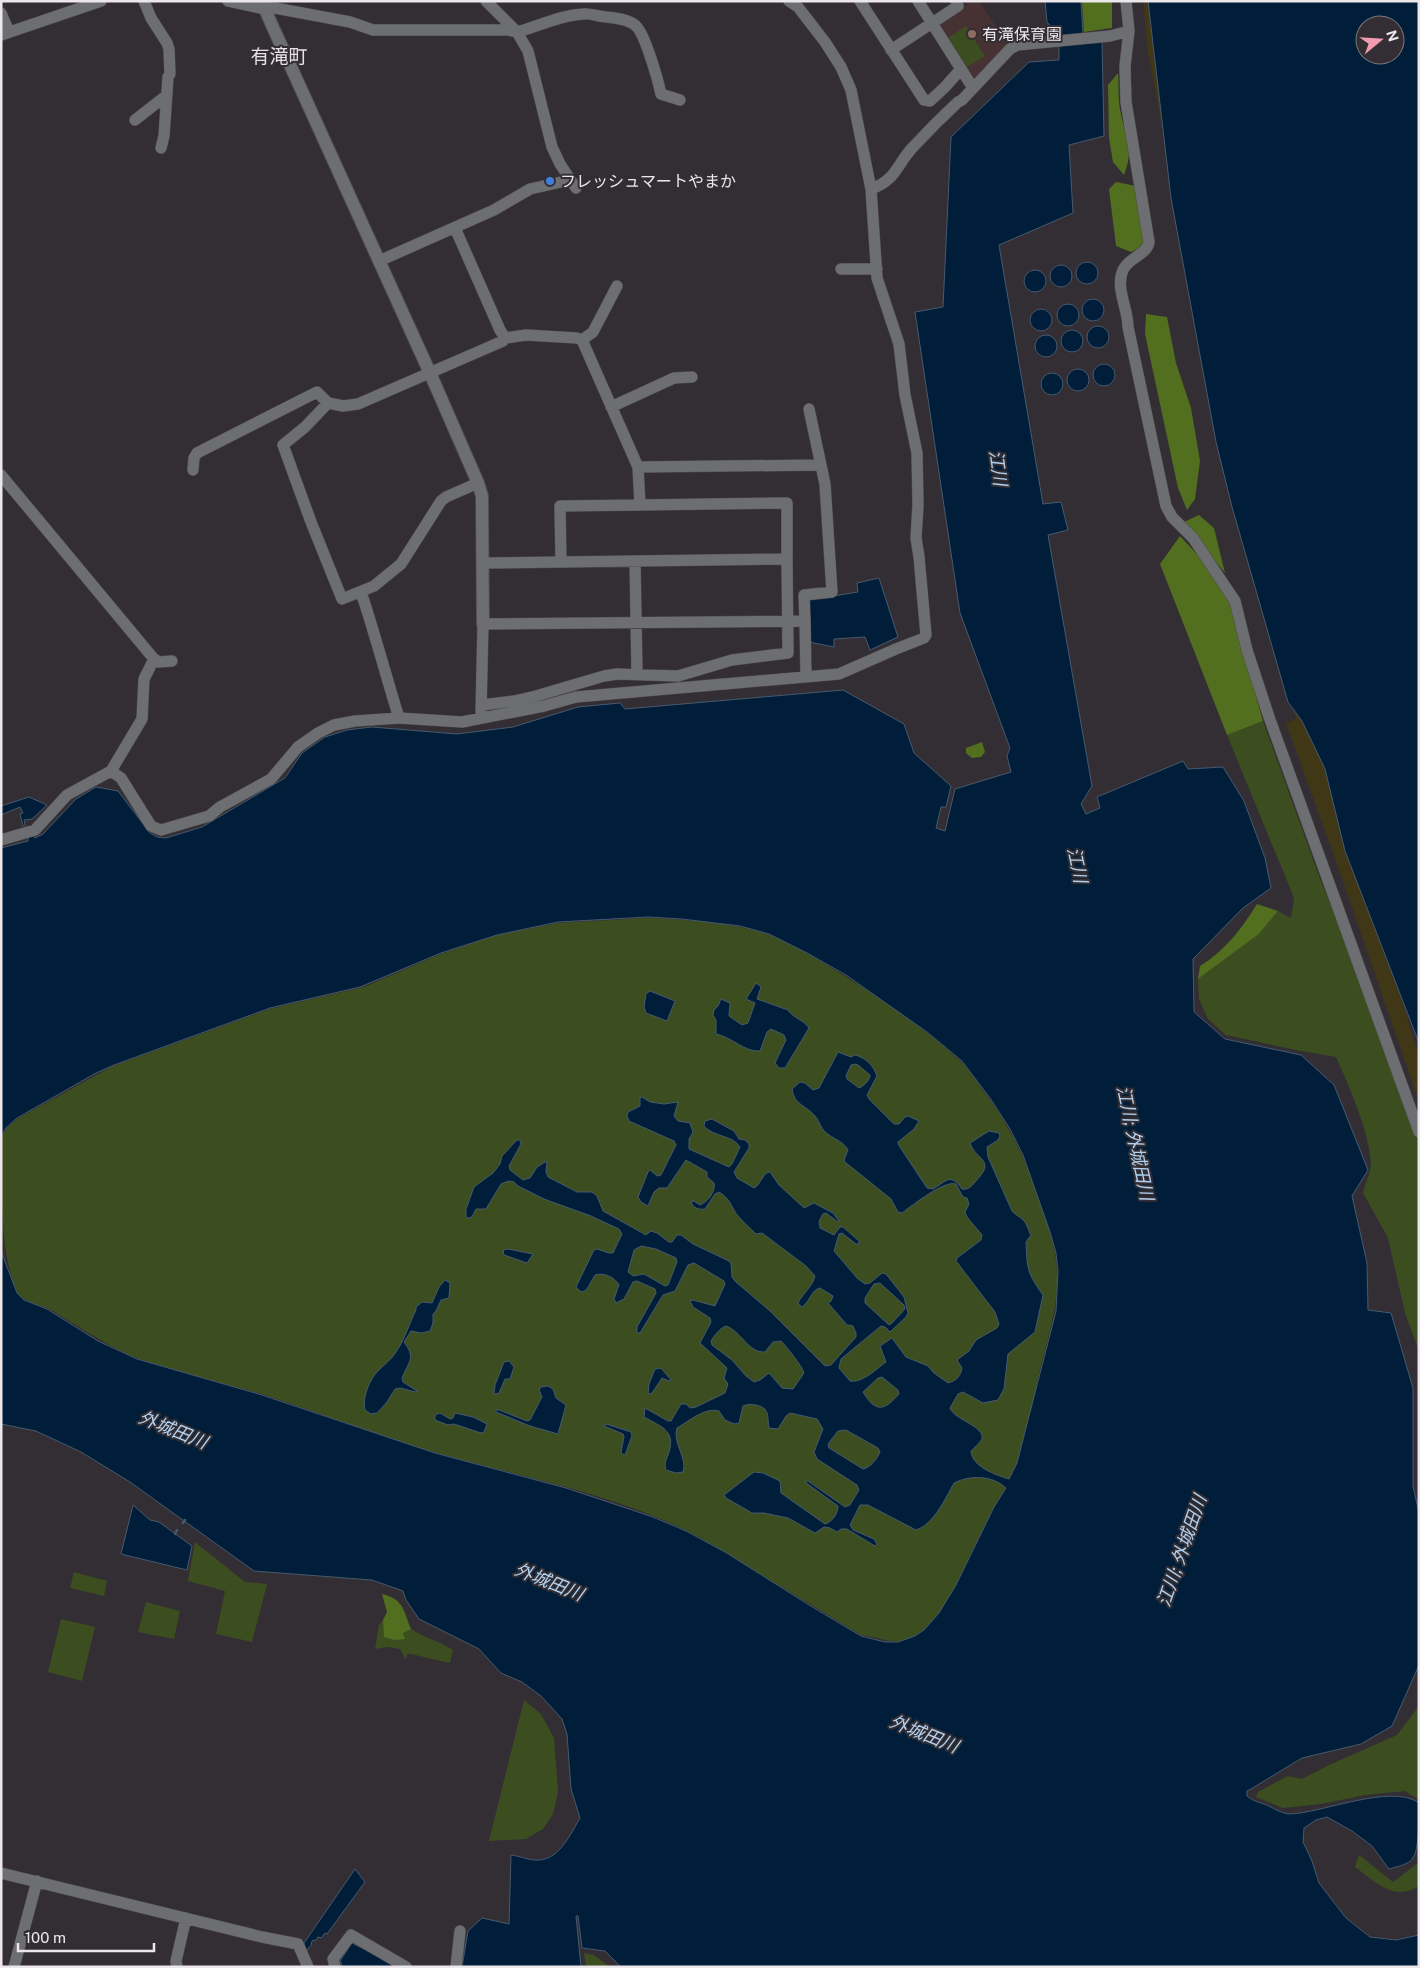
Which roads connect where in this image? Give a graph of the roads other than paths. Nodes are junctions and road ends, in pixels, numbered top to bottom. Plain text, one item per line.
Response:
1 (102, 1) edge
2 (144, 1) edge
3 (228, 1) edge
4 (486, 1) edge
5 (789, 1) edge
6 (860, 1) edge
7 (918, 1) edge
8 (956, 1) edge
9 (1126, 1) edge
10 (265, 5) edge
11 (1, 13) edge
12 (932, 23) junction
13 (1129, 31) junction
14 (517, 32) junction
15 (5, 34) edge
16 (891, 50) junction
17 (961, 69) junction
18 (973, 88) junction
19 (167, 95) junction
20 (680, 100) dead end
21 (135, 120) dead end
22 (161, 148) dead end
23 (871, 189) junction
24 (455, 228) junction
25 (380, 261) junction
26 (841, 269) dead end
27 (877, 269) junction
28 (616, 286) dead end
29 (505, 338) junction
30 (582, 340) junction
31 (430, 373) junction
32 (692, 377) dead end
33 (328, 403) junction
34 (611, 407) junction
35 (809, 410) dead end
36 (821, 464) junction
37 (638, 467) junction
38 (193, 470) dead end
39 (1, 476) edge
40 (478, 483) junction
41 (640, 505) junction
42 (787, 559) junction
43 (635, 561) junction
44 (561, 562) junction
45 (483, 563) junction
46 (360, 592) junction
47 (787, 620) junction
48 (805, 621) junction
49 (636, 623) junction
50 (483, 624) junction
51 (154, 659) junction
52 (172, 661) dead end
53 (637, 674) junction
54 (806, 677) junction
55 (482, 705) junction
56 (399, 718) junction
57 (481, 719) junction
58 (111, 771) junction
59 (1, 840) edge
60 (1419, 1132) edge
61 (1, 1873) edge
62 (37, 1881) junction
63 (186, 1918) junction
64 (460, 1931) dead end
65 (14, 1967) edge
66 (177, 1967) edge
67 (308, 1967) edge
68 (335, 1967) edge
69 (406, 1967) edge
70 (456, 1967) edge

1 - 15 street
2 - 19 street
3 - 10 street
4 - 14 street
5 - 23 street
6 - 16 street
7 - 12 street
8 - 12 street
9 - 13 street
10 - 14 street
10 - 25 street
11 - 15 street
12 - 16 street
12 - 17 street
13 - 18 street
13 - 60 street
14 - 20 street
14 - 24 street
16 - 17 street
17 - 18 street
18 - 23 street
19 - 21 street
19 - 22 street
23 - 27 street
24 - 25 street
24 - 29 street
25 - 31 street
26 - 27 street
27 - 54 street
28 - 30 street
29 - 30 street
29 - 31 street
30 - 34 street
31 - 33 street
31 - 40 street
32 - 34 street
33 - 38 street
33 - 46 street
34 - 37 street
35 - 36 street
36 - 37 street
36 - 48 street
37 - 41 street
39 - 51 street
40 - 45 street
40 - 46 street
41 - 42 street
41 - 44 street
42 - 43 street
42 - 47 street
43 - 44 street
43 - 49 street
44 - 45 street
45 - 50 street
46 - 56 street
47 - 48 street
47 - 49 street
47 - 53 street
48 - 54 street
49 - 50 street
49 - 53 street
50 - 55 street
51 - 52 street
51 - 58 street
53 - 55 street
54 - 57 street
55 - 57 street
56 - 57 street
56 - 58 street
58 - 59 street
61 - 62 street
62 - 63 street
62 - 65 street
63 - 66 street
63 - 67 street
64 - 70 street
68 - 69 street

